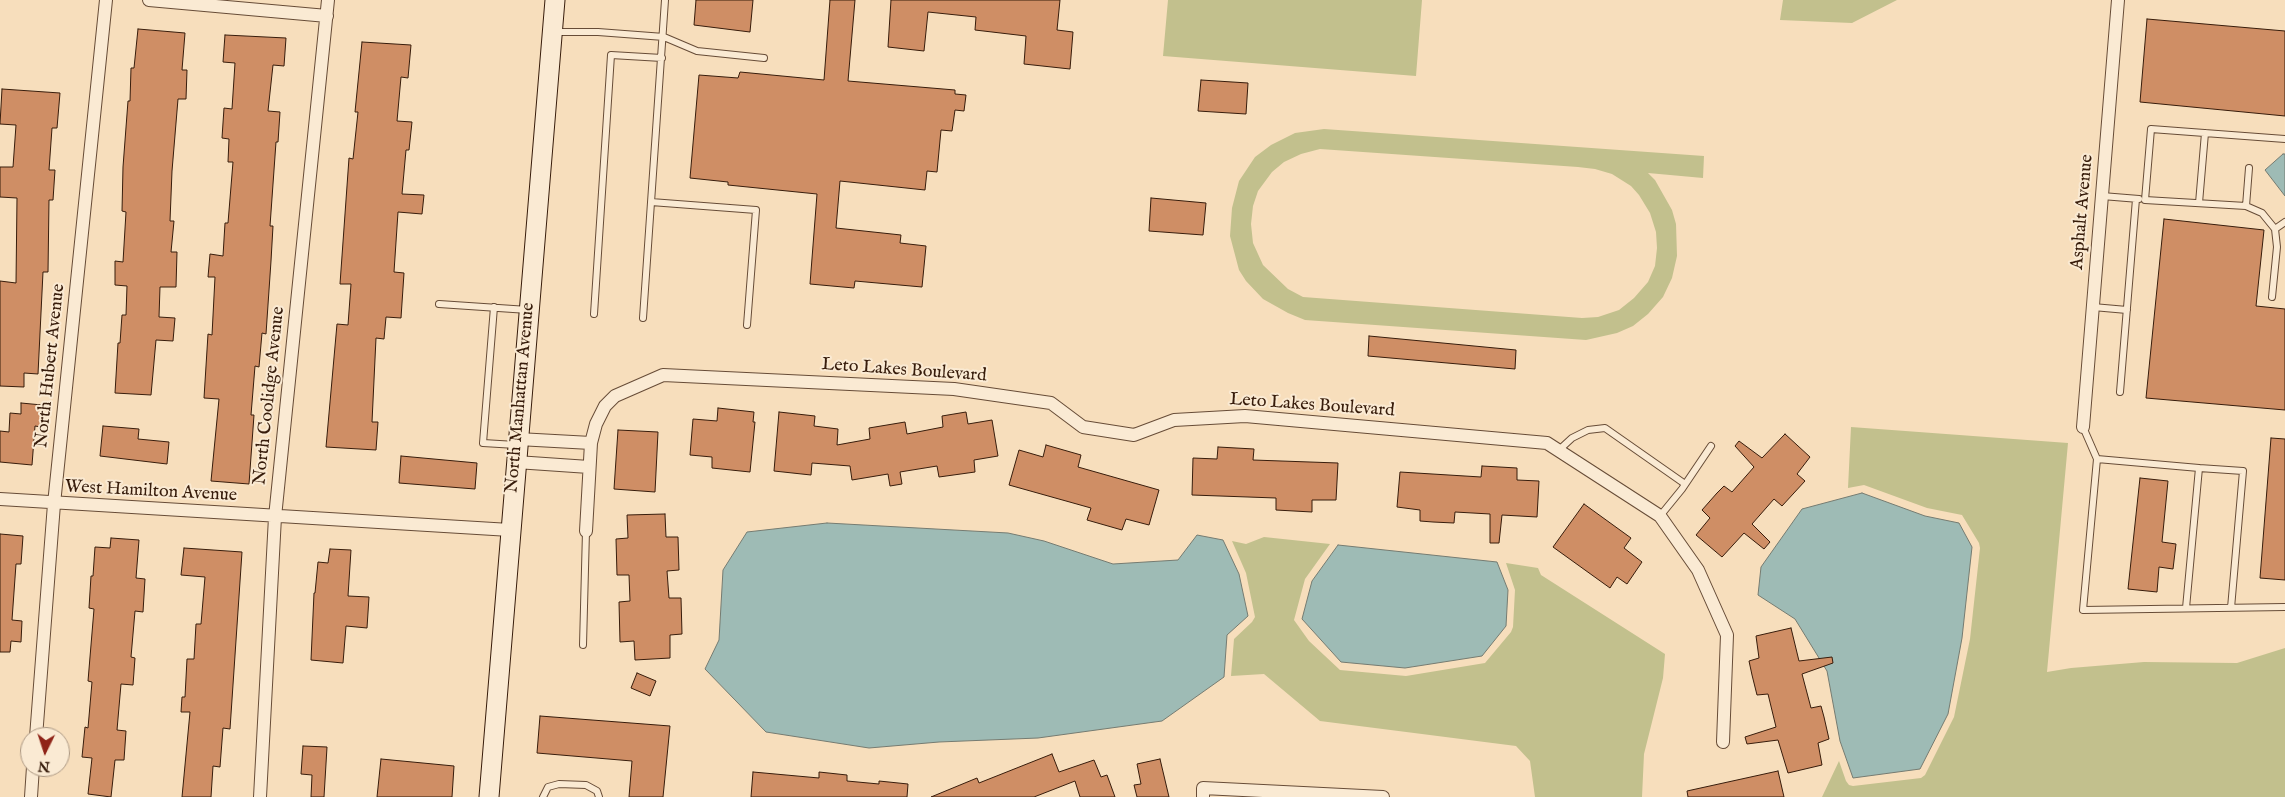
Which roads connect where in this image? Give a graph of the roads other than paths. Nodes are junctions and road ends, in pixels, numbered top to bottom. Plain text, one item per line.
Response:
1 (106, 0) edge
2 (149, 0) edge
3 (328, 0) edge
4 (555, 0) edge
5 (2118, 0) edge
6 (666, 1) edge
7 (327, 16) junction
8 (552, 32) junction
9 (664, 37) junction
10 (662, 58) junction
11 (764, 58) dead end
12 (2205, 134) junction
13 (2285, 139) edge
14 (2249, 168) dead end
15 (2102, 196) junction
16 (2136, 199) junction
17 (2145, 200) junction
18 (651, 202) junction
19 (2199, 203) junction
20 (2246, 206) junction
21 (2285, 222) edge
22 (2276, 229) junction
23 (2272, 297) dead end
24 (439, 304) dead end
25 (494, 307) junction
26 (2093, 307) junction
27 (529, 310) junction
28 (2127, 310) junction
29 (594, 314) dead end
30 (642, 318) dead end
31 (747, 325) dead end
32 (2120, 392) dead end
33 (2083, 427) joint
34 (591, 443) junction
35 (1711, 446) dead end
36 (517, 449) junction
37 (1559, 450) junction
38 (2097, 459) junction
39 (590, 467) junction
40 (2199, 468) junction
41 (1686, 484) junction
42 (0, 499) edge
43 (54, 504) junction
44 (1660, 516) junction
45 (275, 517) junction
46 (510, 530) junction
47 (586, 531) joint
48 (2285, 607) edge
49 (2186, 608) junction
50 (2231, 608) junction
51 (583, 645) dead end
52 (37, 727) edge
53 (1723, 742) dead end
54 (32, 777) edge
55 (1345, 796) edge
56 (31, 797) edge
57 (260, 797) edge
58 (489, 797) edge
59 (543, 797) edge
60 (599, 797) edge
61 (1203, 797) edge
62 (1383, 797) edge

1 - 43 street, North Hubert Avenue
2 - 7 street
3 - 7 street, North Coolidge Avenue
4 - 8 street, North Manhattan Avenue
5 - 15 street, Asphalt Avenue
6 - 9 lane
7 - 45 street, North Coolidge Avenue
8 - 9 lane
8 - 27 street, North Manhattan Avenue
9 - 10 lane
9 - 11 lane
10 - 18 lane
10 - 29 lane
12 - 13 lane
12 - 17 lane
12 - 19 lane
14 - 20 lane
15 - 16 lane
15 - 26 street, Asphalt Avenue
16 - 17 lane
16 - 28 lane
17 - 19 lane
18 - 30 lane
18 - 31 lane
19 - 20 lane
20 - 22 lane
21 - 22 lane
22 - 23 lane
24 - 25 lane
25 - 27 lane
25 - 36 lane
26 - 28 lane
26 - 33 street, Asphalt Avenue
27 - 36 street, North Manhattan Avenue
28 - 32 lane
33 - 38 lane
34 - 36 street
34 - 37 street, Leto Lakes Boulevard
34 - 39 street, Leto Lakes Boulevard
35 - 41 lane
36 - 39 street
36 - 46 street, North Manhattan Avenue
37 - 41 lane
37 - 44 street, Leto Lakes Boulevard
38 - 40 lane
38 - 49 lane
39 - 47 street, Leto Lakes Boulevard
40 - 49 lane
40 - 50 lane
41 - 44 lane
42 - 43 street, West Hamilton Avenue
43 - 45 street, West Hamilton Avenue
43 - 52 street, North Hubert Avenue
44 - 53 street, Leto Lakes Boulevard
45 - 46 street, West Hamilton Avenue
45 - 57 street, North Coolidge Avenue
46 - 58 street, North Manhattan Avenue
47 - 51 lane
48 - 50 lane
49 - 50 lane
54 - 56 street
55 - 61 street
55 - 62 street
59 - 60 lane

